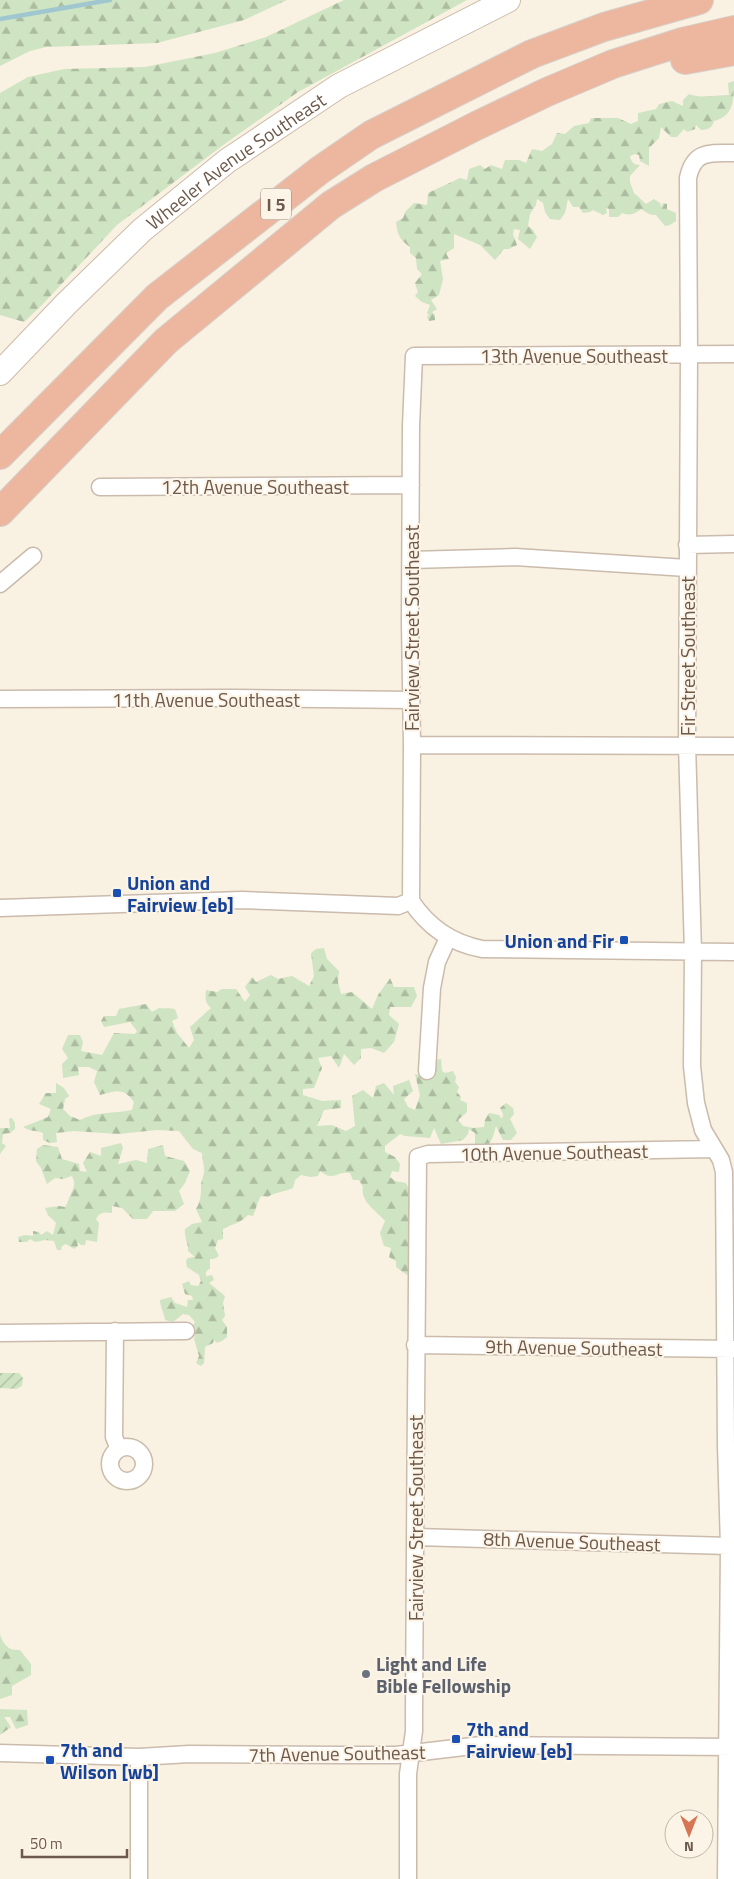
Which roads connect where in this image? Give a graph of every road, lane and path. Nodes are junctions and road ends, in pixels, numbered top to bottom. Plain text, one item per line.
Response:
1 (508, 0) edge
2 (659, 0) edge
3 (698, 0) edge
4 (604, 27) junction
5 (734, 30) edge
6 (734, 51) edge
7 (547, 92) junction
8 (734, 153) edge
9 (689, 354) junction
10 (734, 354) edge
11 (414, 356) joint
12 (0, 373) edge
13 (0, 455) edge
14 (411, 485) junction
15 (100, 487) dead end
16 (0, 512) edge
17 (734, 544) edge
18 (688, 546) junction
19 (33, 556) dead end
20 (410, 560) junction
21 (687, 568) junction
22 (0, 584) edge
23 (0, 699) edge
24 (411, 700) junction
25 (688, 744) junction
26 (412, 745) junction
27 (734, 746) edge
28 (411, 901) junction
29 (0, 908) edge
30 (448, 938) junction
31 (693, 952) junction
32 (734, 952) edge
33 (427, 1071) dead end
34 (723, 1154) edge
35 (418, 1157) joint
36 (115, 1331) junction
37 (186, 1331) dead end
38 (0, 1333) edge
39 (414, 1345) junction
40 (730, 1349) edge
41 (119, 1449) dead end
42 (416, 1537) junction
43 (729, 1546) junction
44 (731, 1747) edge
45 (0, 1753) edge
46 (411, 1754) junction
47 (139, 1757) junction
48 (139, 1879) edge
49 (408, 1879) edge
50 (726, 1879) edge

1 - 12 street, Wheeler Avenue Southeast
2 - 4 highway
3 - 4 highway, I 5
4 - 13 highway, I 5
5 - 7 highway, I 5
6 - 7 highway
7 - 16 highway, I 5
8 - 9 street, Fir Street Southeast
9 - 10 street, 13th Avenue Southeast
9 - 11 street, 13th Avenue Southeast
9 - 18 street, Fir Street Southeast
11 - 14 street, Fairview Street Southeast
14 - 15 street, 12th Avenue Southeast
14 - 20 street, Fairview Street Southeast
17 - 18 street
18 - 21 street, Fir Street Southeast
19 - 22 street
20 - 21 street
20 - 24 street, Fairview Street Southeast
21 - 25 street, Fir Street Southeast
23 - 24 street, 11th Avenue Southeast
24 - 26 street, Fairview Street Southeast
25 - 26 street
25 - 27 street
25 - 31 street, Fir Street Southeast
26 - 28 street, Fairview Street Southeast
28 - 29 street
28 - 30 street
30 - 31 street
30 - 33 street
31 - 32 street
31 - 34 street, Fir Street Southeast
34 - 35 street, 10th Avenue Southeast
34 - 40 street, Fir Street Southeast
35 - 39 street, Fairview Street Southeast
36 - 37 street
36 - 38 street
36 - 41 street
39 - 40 street, 9th Avenue Southeast
39 - 42 street, Fairview Street Southeast
40 - 43 street, Fir Street Southeast
42 - 43 street, 8th Avenue Southeast
42 - 46 street, Fairview Street Southeast
43 - 44 street, Fir Street Southeast
44 - 46 street, 7th Avenue Southeast
44 - 50 street, Fir Street Southeast
45 - 47 street, 7th Avenue Southeast
46 - 47 street, 7th Avenue Southeast
46 - 49 street, Fairview Street Southeast
47 - 48 street

